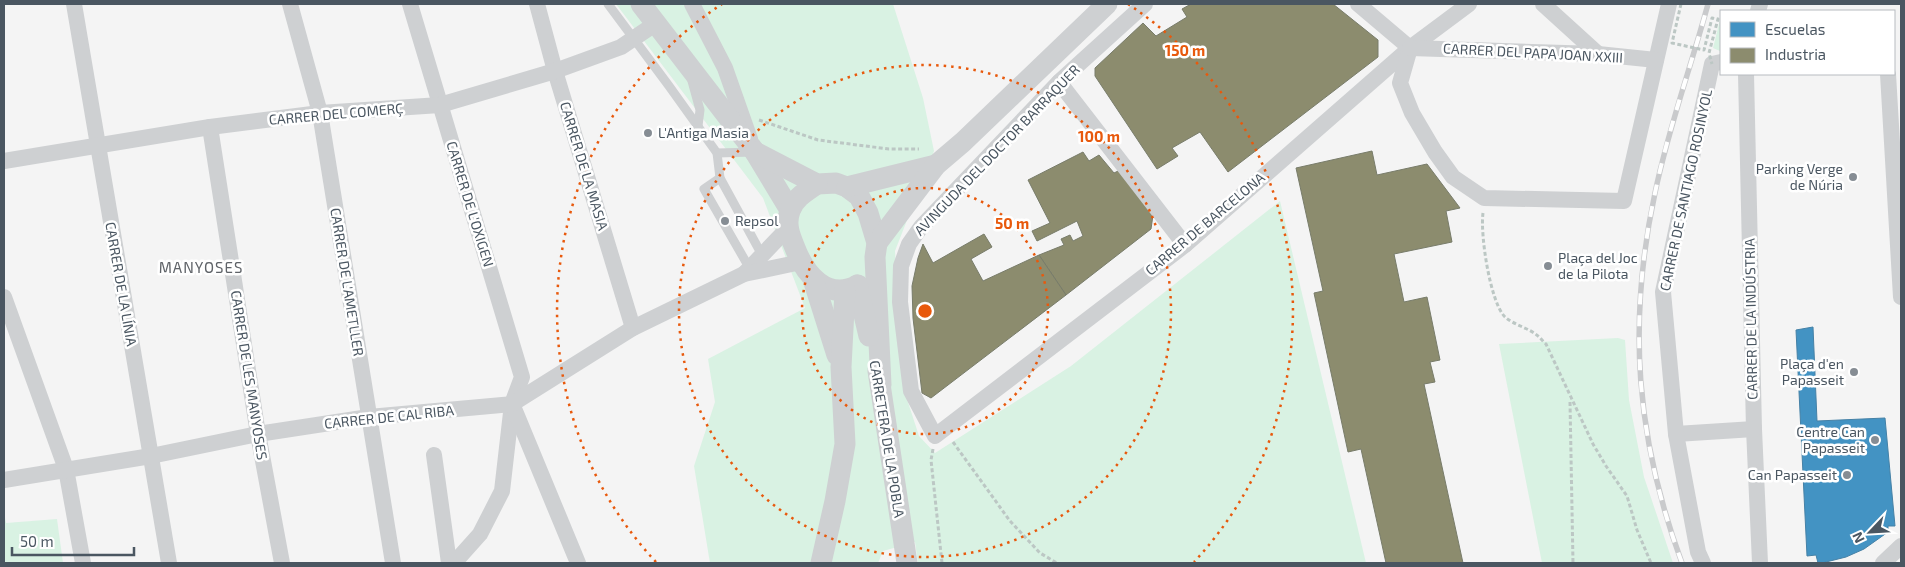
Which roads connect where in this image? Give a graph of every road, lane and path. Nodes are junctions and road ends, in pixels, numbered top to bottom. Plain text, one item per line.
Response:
1 (74, 4) edge
2 (290, 4) edge
3 (410, 4) edge
4 (537, 4) edge
5 (608, 4) edge
6 (641, 4) edge
7 (692, 4) edge
8 (1107, 4) edge
9 (1146, 4) edge
10 (1358, 4) edge
11 (1469, 4) edge
12 (1542, 4) edge
13 (1669, 4) edge
14 (1681, 4) edge
15 (655, 24) junction
16 (634, 38) junction
17 (1410, 48) junction
18 (1598, 54) junction
19 (1656, 60) junction
20 (1716, 63) edge
21 (687, 66) junction
22 (556, 71) junction
23 (1746, 75) edge
24 (1888, 75) edge
25 (1060, 82) junction
26 (440, 105) junction
27 (740, 112) junction
28 (320, 113) junction
29 (698, 126) junction
30 (210, 127) junction
31 (963, 142) junction
32 (98, 146) junction
33 (920, 149) dead end
34 (754, 152) junction
35 (717, 153) junction
36 (4, 161) edge
37 (936, 165) junction
38 (980, 165) junction
39 (720, 178) junction
40 (817, 184) junction
41 (847, 187) junction
42 (1484, 198) junction
43 (788, 219) junction
44 (1185, 245) junction
45 (876, 250) junction
46 (762, 255) junction
47 (807, 271) junction
48 (747, 272) junction
49 (851, 288) junction
50 (4, 297) edge
51 (1901, 298) edge
52 (633, 328) junction
53 (840, 367) junction
54 (881, 385) junction
55 (1570, 399) junction
56 (512, 404) junction
57 (369, 417) junction
58 (1754, 429) junction
59 (940, 432) junction
60 (258, 434) junction
61 (1676, 434) junction
62 (434, 455) dead end
63 (151, 456) junction
64 (66, 469) junction
65 (4, 480) edge
66 (1901, 546) edge
67 (83, 563) edge
68 (169, 563) edge
69 (282, 563) edge
70 (393, 563) edge
71 (449, 563) edge
72 (454, 563) edge
73 (578, 563) edge
74 (821, 563) edge
75 (907, 563) edge
76 (942, 563) edge
77 (1057, 563) edge
78 (1574, 563) edge
79 (1651, 563) edge
80 (1703, 563) edge
81 (1760, 563) edge
82 (1883, 563) edge

1 - 32 street, CARRER DE LA LÍNIA
2 - 28 street, CARRER DE L'AMETLLER
3 - 26 street, CARRER DE L'OXIGEN
4 - 22 street, CARRER DE LA MASIA
5 - 16 lane
6 - 15 street
7 - 27 street
8 - 31 street
9 - 25 street, AVINGUDA DEL DOCTOR BARRAQUER
10 - 17 street
11 - 17 street, CARRER DE BARCELONA
12 - 18 street
13 - 19 street
14 - 20 path, bridge
15 - 16 street, CARRER DEL COMERÇ
15 - 21 street
16 - 22 street, CARRER DEL COMERÇ
16 - 29 lane
17 - 18 street, CARRER DEL PAPA JOAN XXIII
17 - 42 street
17 - 44 street, CARRER DE BARCELONA
18 - 19 street, CARRER DEL PAPA JOAN XXIII
19 - 42 street
20 - 61 street, CARRER DE SANTIAGO ROSINYOL
21 - 29 lane
21 - 34 street
22 - 26 street, CARRER DEL COMERÇ
22 - 52 street, CARRER DE LA MASIA
23 - 58 street, CARRER DE LA INDÚSTRIA
24 - 51 street
25 - 38 street, AVINGUDA DEL DOCTOR BARRAQUER
25 - 44 street
26 - 28 street, CARRER DEL COMERÇ
26 - 56 street, CARRER DE L'OXIGEN
27 - 33 path
27 - 34 street
28 - 30 street, CARRER DEL COMERÇ
28 - 57 street, CARRER DE L'AMETLLER
29 - 35 lane
30 - 32 street, CARRER DEL COMERÇ
30 - 60 street, CARRER DE LES MANYOSES
31 - 37 street
31 - 38 street
32 - 36 street, CARRER DEL COMERÇ
32 - 63 street, CARRER DE LA LÍNIA
34 - 35 lane
34 - 40 street
34 - 43 street
35 - 39 lane
37 - 41 street
37 - 45 street
38 - 59 street, AVINGUDA DEL DOCTOR BARRAQUER
39 - 46 lane
39 - 48 lane
40 - 41 street
40 - 43 street
41 - 45 street
42 - 55 path
43 - 46 street, CARRER DE CAL RIBA
43 - 47 street
44 - 59 street, CARRER DE BARCELONA
45 - 49 street
45 - 54 street
46 - 48 street, CARRER DE CAL RIBA
47 - 48 street, CARRER DE CAL RIBA
47 - 49 street
47 - 53 street
48 - 52 street, CARRER DE CAL RIBA
49 - 53 street
49 - 54 street, CARRETERA DE LA POBLA
50 - 64 street
52 - 56 street, CARRER DE CAL RIBA
53 - 74 street
54 - 75 street, CARRETERA DE LA POBLA
55 - 78 path
55 - 79 path
56 - 57 street, CARRER DE CAL RIBA
56 - 72 street, CARRER DE L'OXIGEN
56 - 73 street
57 - 60 street, CARRER DE CAL RIBA
57 - 70 street, CARRER DE L'AMETLLER
58 - 61 street
58 - 81 street, CARRER DE LA INDÚSTRIA
59 - 76 path
59 - 77 path
60 - 63 street, CARRER DE CAL RIBA
60 - 69 street, CARRER DE LES MANYOSES
61 - 80 street, CARRER DE SANTIAGO ROSINYOL
62 - 71 street
63 - 64 street, CARRER DE CAL RIBA
63 - 68 street, CARRER DE LA LÍNIA
64 - 65 street, CARRER DE CAL RIBA
64 - 67 street
66 - 82 street

